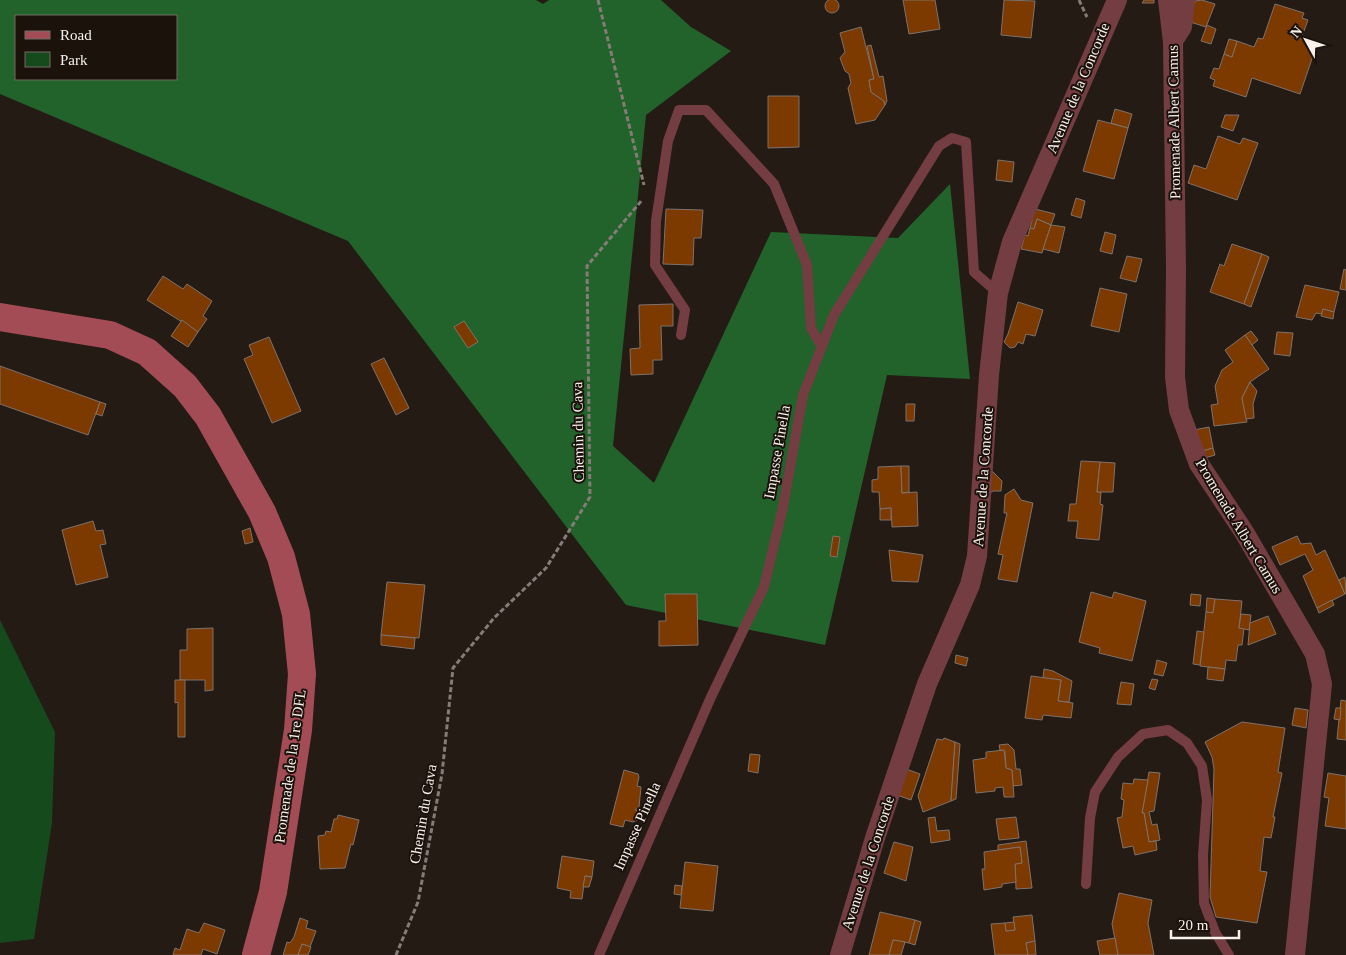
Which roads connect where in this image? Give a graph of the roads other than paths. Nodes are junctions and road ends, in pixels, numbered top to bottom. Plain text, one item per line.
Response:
1 (1117, 0) edge
2 (1168, 0) edge
3 (1185, 0) edge
4 (1173, 42) junction
5 (998, 293) junction
6 (0, 317) edge
7 (681, 334) dead end
8 (822, 348) junction
9 (1086, 884) dead end
10 (256, 955) edge
11 (598, 955) edge
12 (840, 955) edge
13 (1228, 955) edge
14 (1295, 955) edge

1 - 5 street, Avenue de la Concorde
2 - 4 street, Promenade Albert Camus
3 - 4 street
4 - 14 street, Promenade Albert Camus
5 - 8 lane, Impasse Pinella
5 - 12 street, Avenue de la Concorde
6 - 10 street, Promenade de la 1re DFL
7 - 8 lane
8 - 11 lane, Impasse Pinella
9 - 13 lane

